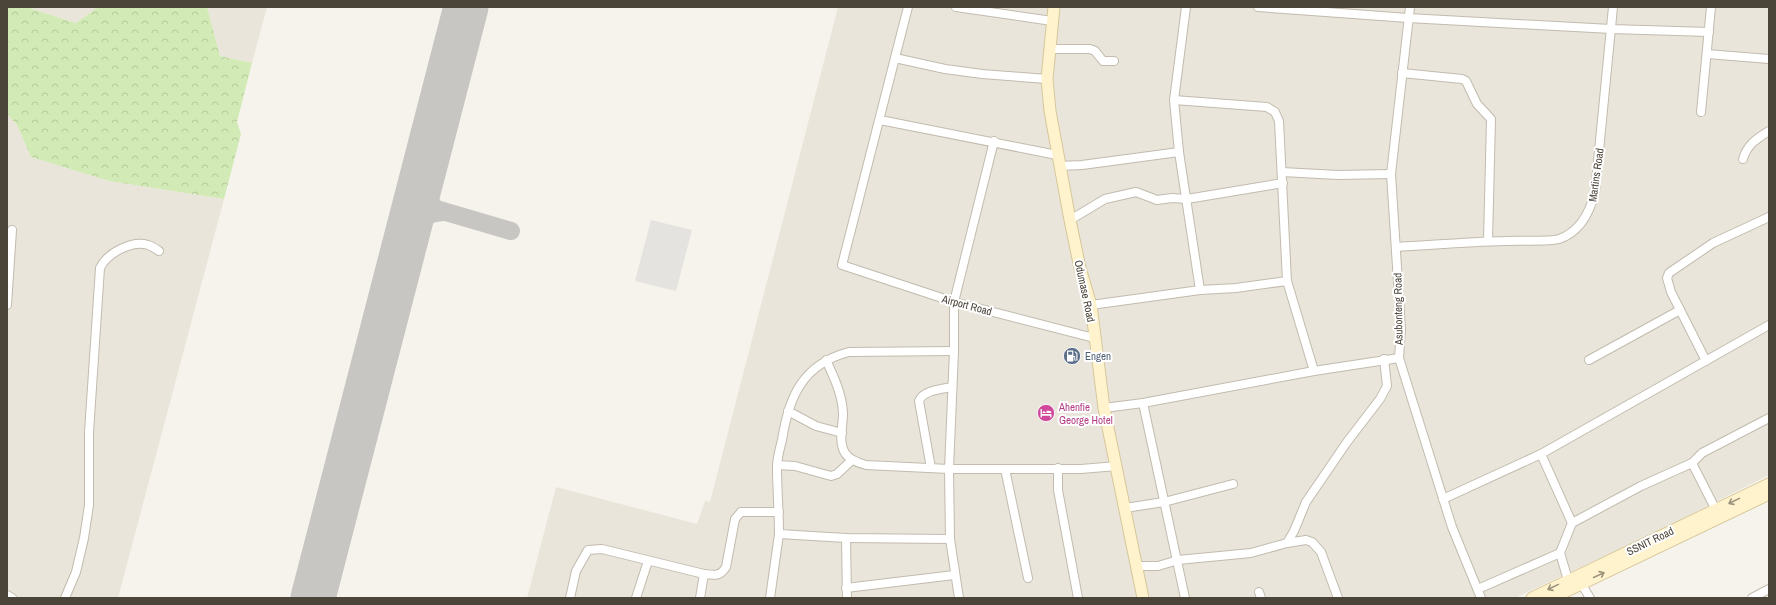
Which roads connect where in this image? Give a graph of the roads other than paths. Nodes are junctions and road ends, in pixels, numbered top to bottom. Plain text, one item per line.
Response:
1 (908, 7) edge
2 (956, 7) edge
3 (1054, 7) edge
4 (1186, 7) edge
5 (1258, 7) edge
6 (1410, 7) edge
7 (1614, 7) edge
8 (1711, 7) edge
9 (1408, 18) junction
10 (1052, 21) junction
11 (1611, 29) junction
12 (1709, 32) junction
13 (1049, 49) junction
14 (1707, 54) junction
15 (895, 58) junction
16 (1769, 58) edge
17 (1114, 61) dead end
18 (1402, 73) junction
19 (1046, 79) junction
20 (1174, 100) junction
21 (1701, 112) dead end
22 (880, 120) junction
23 (1769, 131) edge
24 (994, 141) junction
25 (1179, 152) junction
26 (1057, 155) junction
27 (1743, 159) dead end
28 (1060, 166) junction
29 (1282, 172) junction
30 (1391, 174) junction
31 (1283, 183) junction
32 (1187, 199) junction
33 (1769, 217) edge
34 (1070, 220) junction
35 (12, 230) dead end
36 (1488, 241) junction
37 (1396, 247) junction
38 (159, 251) dead end
39 (1287, 281) junction
40 (1200, 290) junction
41 (954, 302) junction
42 (7, 305) edge
43 (1091, 305) junction
44 (1680, 310) junction
45 (1769, 325) edge
46 (1094, 338) junction
47 (954, 351) junction
48 (1399, 358) junction
49 (1384, 359) junction
50 (826, 360) junction
51 (1589, 360) dead end
52 (1706, 361) junction
53 (1314, 371) junction
54 (952, 387) junction
55 (1143, 403) junction
56 (1104, 408) junction
57 (788, 411) junction
58 (1769, 418) edge
59 (842, 433) junction
60 (1541, 454) junction
61 (852, 460) junction
62 (1692, 463) junction
63 (777, 465) junction
64 (1117, 466) junction
65 (931, 468) junction
66 (1058, 468) junction
67 (949, 469) junction
68 (1005, 469) junction
69 (1233, 484) dead end
70 (1769, 484) edge
71 (1769, 494) edge
72 (1443, 499) junction
73 (1164, 502) junction
74 (1125, 508) junction
75 (1716, 510) junction
76 (779, 512) junction
77 (1572, 523) junction
78 (779, 534) junction
79 (846, 538) junction
80 (950, 539) junction
81 (1287, 543) junction
82 (1560, 553) junction
83 (1178, 560) junction
84 (648, 561) junction
85 (1616, 562) junction
86 (1137, 566) junction
87 (704, 574) junction
88 (954, 575) junction
89 (1028, 578) dead end
90 (1575, 580) junction
91 (846, 588) junction
92 (1478, 589) junction
93 (1769, 589) edge
94 (7, 595) edge
95 (12, 598) edge
96 (65, 598) edge
97 (570, 598) edge
98 (636, 598) edge
99 (700, 598) edge
100 (770, 598) edge
101 (847, 598) edge
102 (959, 598) edge
103 (1078, 598) edge
104 (1143, 598) edge
105 (1185, 598) edge
106 (1338, 598) edge
107 (1481, 598) edge
108 (1532, 598) edge
109 (1552, 598) edge
110 (1590, 598) edge
111 (1752, 598) edge

1 - 15 street
2 - 10 street
3 - 10 main road, Odumase Road
4 - 20 street
5 - 9 street
6 - 9 street, Asubonteng Road
7 - 11 street, Martins Road
8 - 12 street
9 - 11 street
9 - 18 street, Asubonteng Road
10 - 13 main road, Odumase Road
11 - 12 street
11 - 36 street, Martins Road
12 - 14 street
13 - 17 street
13 - 19 main road, Odumase Road
14 - 16 street
14 - 21 street
15 - 19 street
15 - 22 street
18 - 30 street, Asubonteng Road
18 - 36 street
19 - 26 main road, Odumase Road
20 - 25 street
20 - 29 street
22 - 24 street
22 - 41 street, Airport Road
23 - 27 street
24 - 26 street
24 - 41 street
25 - 28 street
25 - 32 street
26 - 28 main road, Odumase Road
28 - 34 main road, Odumase Road
29 - 30 street
29 - 31 street
30 - 37 street, Asubonteng Road
31 - 32 street
31 - 39 street
32 - 34 street
32 - 40 street
33 - 44 street
34 - 43 main road, Odumase Road
35 - 42 street
36 - 37 street, Martins Road
37 - 48 street, Asubonteng Road
38 - 96 street
39 - 40 street
39 - 53 street
40 - 43 street
41 - 46 street, Airport Road
41 - 47 street
43 - 46 main road, Odumase Road
44 - 51 street
44 - 52 street
45 - 52 street
46 - 56 main road, Odumase Road
47 - 50 street
47 - 54 street
48 - 49 street
48 - 72 street, Asubonteng Road
49 - 53 street
49 - 81 street
50 - 57 street
50 - 59 street
52 - 60 street
53 - 55 street
54 - 65 street
54 - 67 street
55 - 56 street
55 - 73 street
56 - 64 main road, Odumase Road
57 - 59 street
57 - 63 street
58 - 62 street
59 - 61 street
60 - 72 street
60 - 77 street
61 - 63 street
61 - 65 street
62 - 75 street
62 - 77 street
63 - 76 street
64 - 66 street
64 - 74 main road, Odumase Road
65 - 67 street
66 - 68 street
66 - 103 street
67 - 68 street
67 - 80 street
68 - 89 street
69 - 73 street
70 -> 75 main road, SSNIT Road
71 - 85 main road, SSNIT Road
72 - 92 street, Asubonteng Road
73 - 74 street
73 - 83 street
74 - 86 main road, Odumase Road
75 - 85 main road, SSNIT Road
76 - 78 street
76 - 87 street
77 - 82 street
78 - 79 street
78 - 100 street
79 - 80 street
79 - 91 street
80 - 88 street
81 - 83 street
81 - 106 street
82 - 90 street
82 - 92 street
83 - 86 street
83 - 105 street
84 - 87 street
84 - 97 street
84 - 98 street
85 - 90 main road, SSNIT Road
86 - 104 main road, Odumase Road
87 - 99 street
88 - 91 street
88 - 102 street
90 -> 108 main road, SSNIT Road
90 - 109 main road, SSNIT Road
90 - 110 street
91 - 101 street
92 - 107 street, Asubonteng Road
93 - 111 street
94 - 95 street

